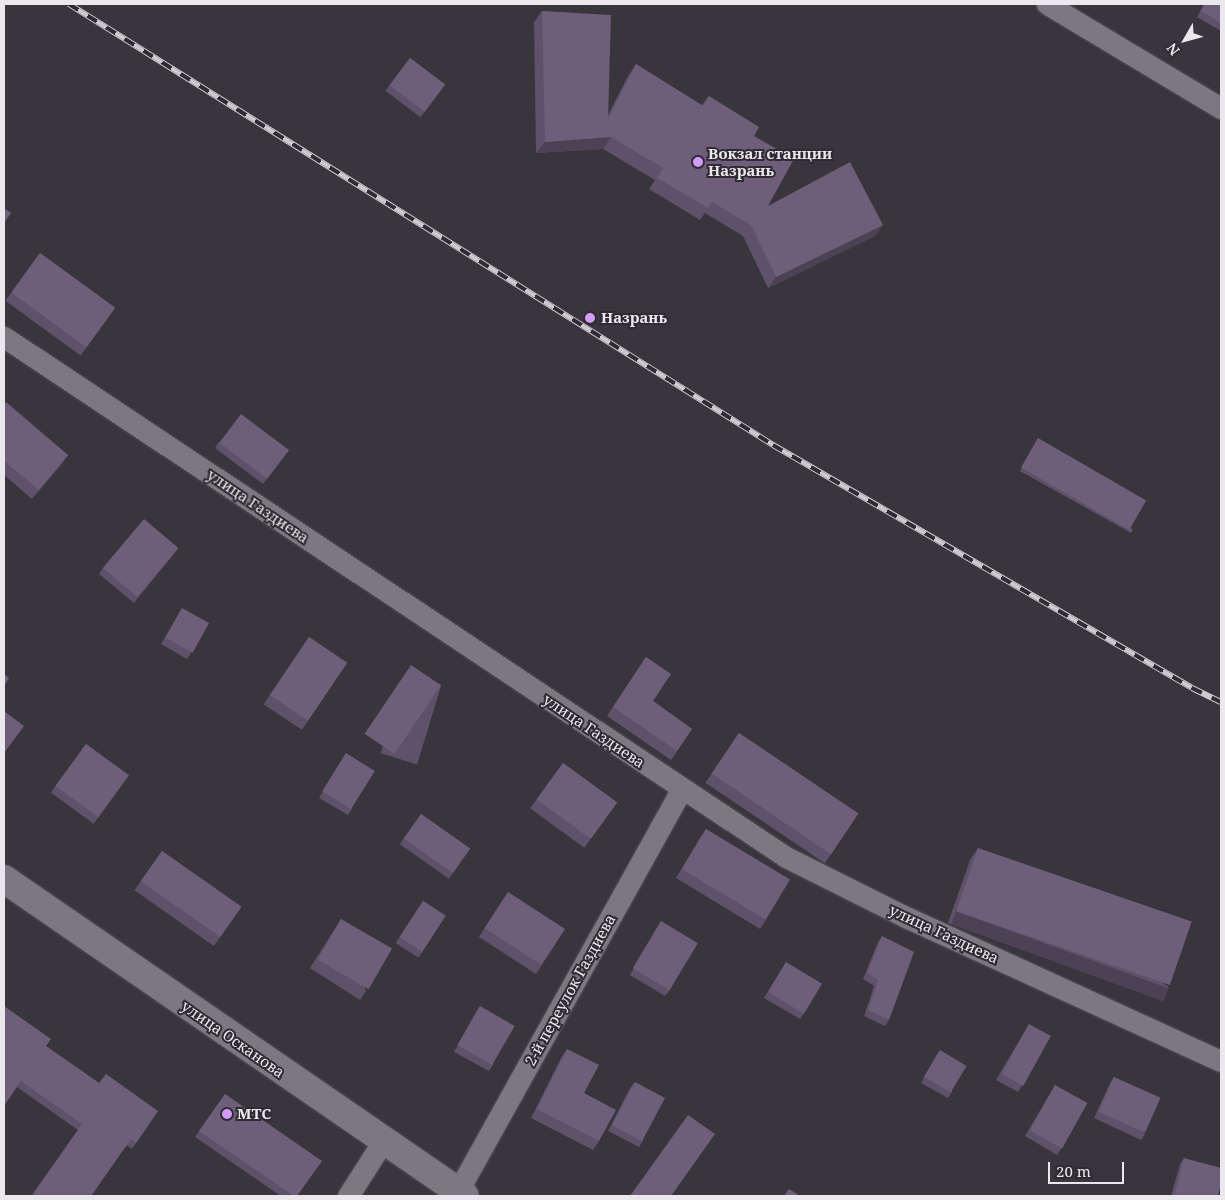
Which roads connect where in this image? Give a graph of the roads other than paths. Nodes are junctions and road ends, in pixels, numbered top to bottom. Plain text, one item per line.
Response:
1 (1047, 4) edge
2 (1221, 108) edge
3 (4, 337) edge
4 (682, 789) junction
5 (4, 879) edge
6 (1221, 1060) edge
7 (383, 1141) junction
8 (461, 1194) edge
9 (348, 1196) edge

1 - 2 street
3 - 4 street, улица Газдиева
4 - 6 street, улица Газдиева
4 - 8 street, 2-й переулок Газдиева
5 - 7 main road, улица Осканова
7 - 8 main road, улица Осканова
7 - 9 street

